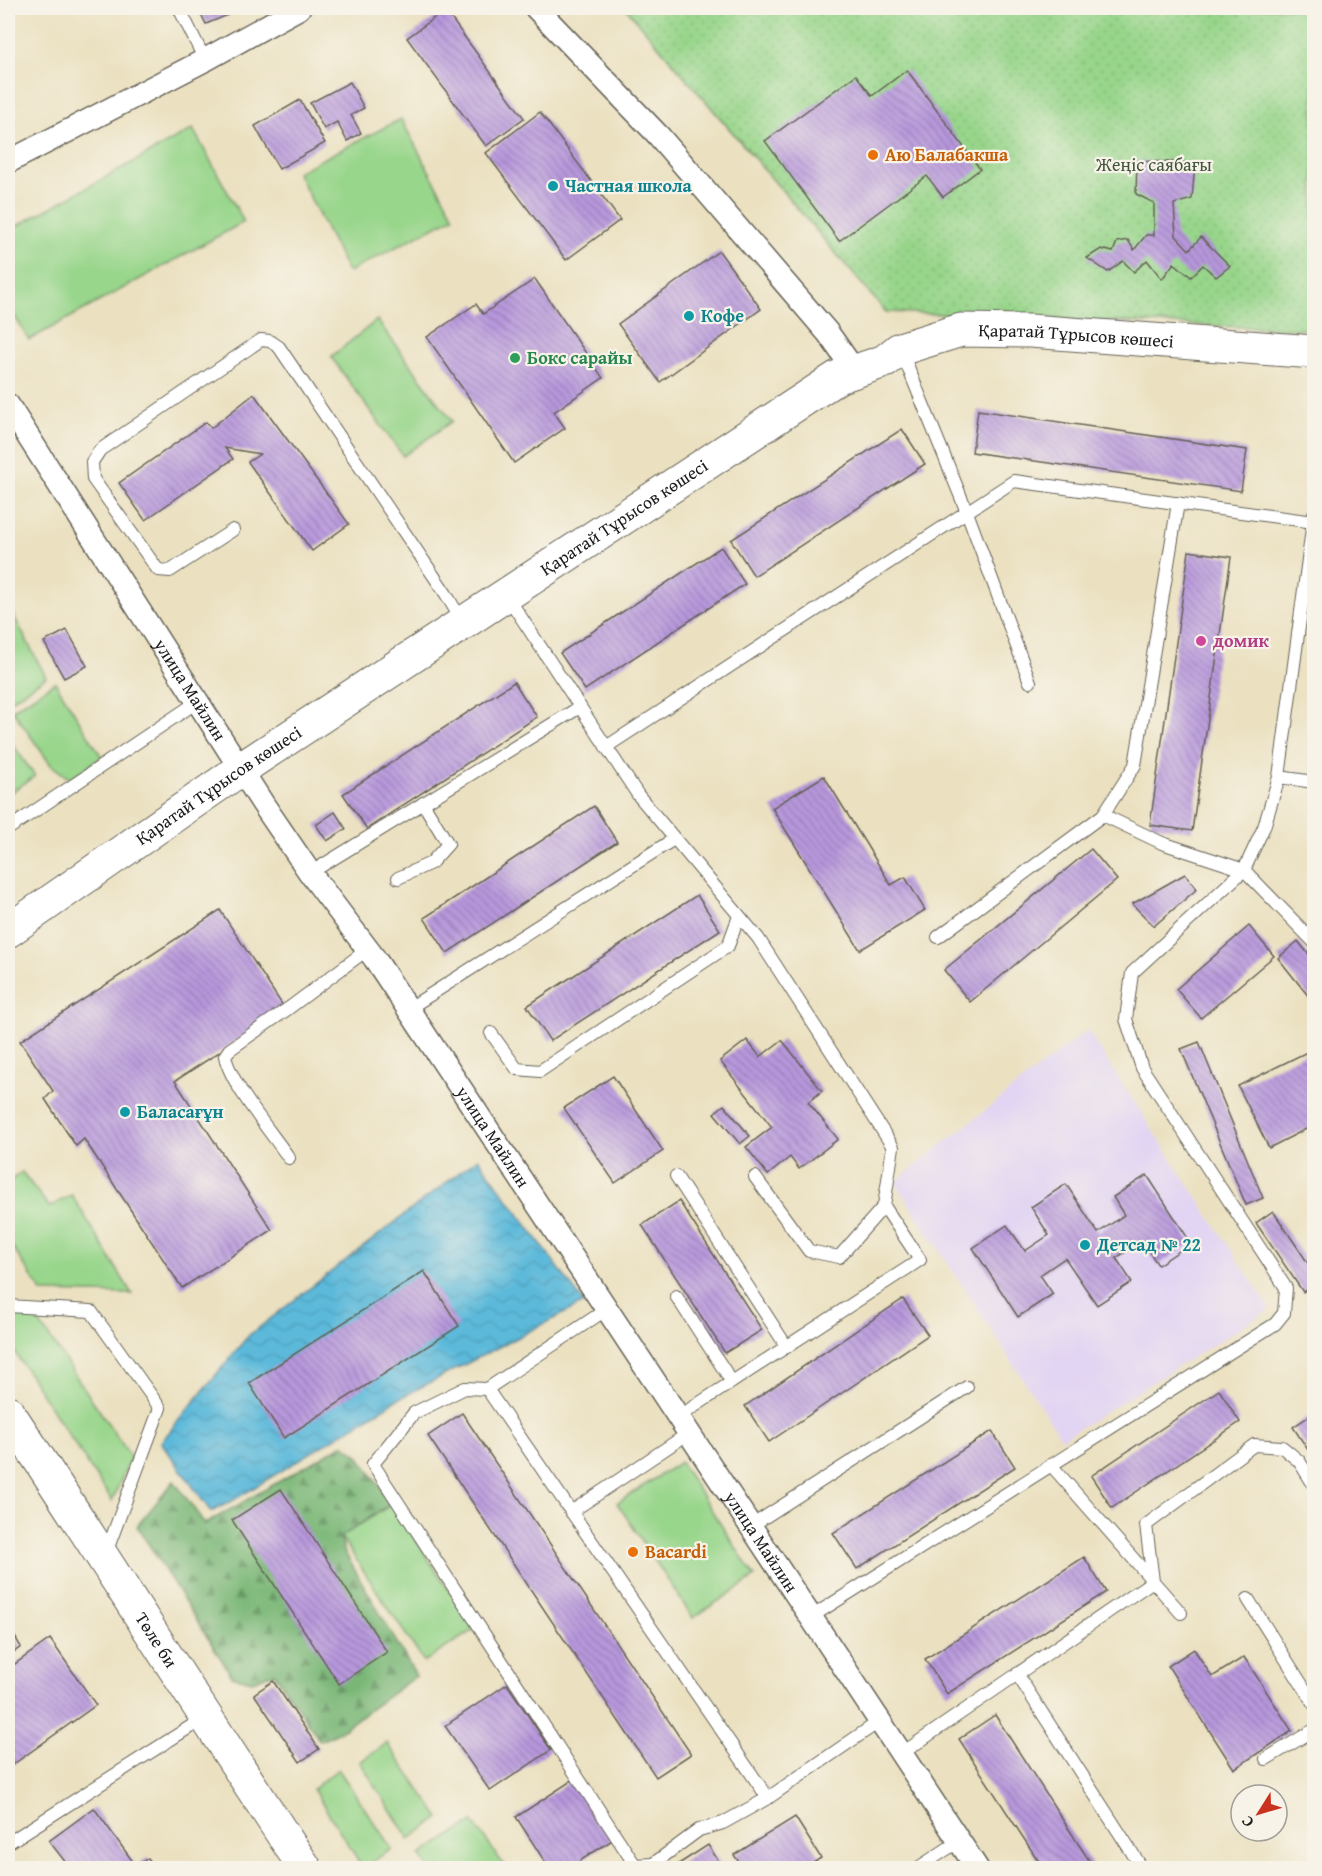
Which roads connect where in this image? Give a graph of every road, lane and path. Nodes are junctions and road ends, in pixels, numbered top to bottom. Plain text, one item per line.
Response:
1 (179, 8) edge
2 (299, 8) edge
3 (536, 8) edge
4 (205, 60) junction
5 (8, 162) edge
6 (900, 349) junction
7 (1314, 352) edge
8 (854, 370) junction
9 (8, 405) edge
10 (1178, 503) junction
11 (967, 512) junction
12 (1314, 519) edge
13 (232, 530) dead end
14 (507, 595) junction
15 (463, 624) junction
16 (1030, 682) dead end
17 (197, 702) junction
18 (580, 706) junction
19 (606, 747) junction
20 (241, 769) junction
21 (1280, 777) junction
22 (1314, 782) edge
23 (423, 803) junction
24 (1103, 815) junction
25 (8, 829) edge
26 (674, 839) junction
27 (1244, 870) junction
28 (309, 873) junction
29 (398, 878) dead end
30 (739, 916) junction
31 (8, 931) edge
32 (938, 937) dead end
33 (1314, 942) edge
34 (368, 949) junction
35 (408, 1009) junction
36 (491, 1033) dead end
37 (289, 1158) dead end
38 (676, 1176) dead end
39 (755, 1177) dead end
40 (884, 1206) junction
41 (676, 1296) dead end
42 (8, 1306) edge
43 (607, 1309) junction
44 (787, 1347) junction
45 (732, 1382) junction
46 (967, 1387) dead end
47 (487, 1389) junction
48 (8, 1412) edge
49 (684, 1425) junction
50 (1051, 1465) junction
51 (1314, 1485) edge
52 (571, 1512) junction
53 (751, 1526) junction
54 (104, 1557) junction
55 (1153, 1581) junction
56 (1248, 1599) dead end
57 (1181, 1613) dead end
58 (811, 1617) junction
59 (1017, 1674) junction
60 (1314, 1704) edge
61 (205, 1718) junction
62 (880, 1721) junction
63 (1314, 1730) edge
64 (902, 1754) junction
65 (1266, 1759) dead end
66 (768, 1798) junction
67 (959, 1841) junction
68 (8, 1843) edge
69 (654, 1866) edge
70 (304, 1869) edge
71 (918, 1869) edge
72 (977, 1869) edge
73 (1142, 1869) edge

1 - 4 lane
2 - 4 street
3 - 8 street
4 - 5 street
6 - 7 main road, Қаратай Тұрысов көшесі
6 - 8 main road, Қаратай Тұрысов көшесі
6 - 11 lane
8 - 14 main road, Қаратай Тұрысов көшесі
9 - 17 street, улица Майлин
10 - 11 lane
10 - 12 lane
10 - 24 lane
11 - 16 lane
11 - 19 lane
12 - 21 lane
13 - 15 lane
14 - 15 main road, Қаратай Тұрысов көшесі
14 - 18 lane
15 - 20 main road, Қаратай Тұрысов көшесі
17 - 20 street, улица Майлин
17 - 25 lane
18 - 19 lane
18 - 23 lane
19 - 26 lane
20 - 28 street, улица Майлин
20 - 31 main road, Қаратай Тұрысов көшесі
21 - 22 lane
21 - 27 lane
23 - 28 lane
23 - 29 lane
24 - 27 lane
24 - 32 lane
26 - 30 lane
26 - 35 lane
27 - 33 lane
27 - 50 lane
28 - 34 street, улица Майлин
30 - 36 lane
30 - 40 lane
34 - 35 street, улица Майлин
34 - 37 lane
35 - 43 street, улица Майлин
38 - 44 lane
39 - 40 lane
40 - 44 lane
41 - 45 lane
42 - 54 lane
43 - 47 lane
43 - 49 street, улица Майлин
44 - 45 lane
45 - 49 lane
46 - 53 lane
47 - 52 lane
47 - 69 lane
48 - 54 main road, Төле би
49 - 52 lane
49 - 53 street, улица Майлин
50 - 55 lane
50 - 58 lane
51 - 55 lane
52 - 66 lane
53 - 58 street, улица Майлин
54 - 61 main road, Төле би
55 - 57 lane
55 - 59 lane
56 - 60 lane
58 - 62 street, улица Майлин
59 - 64 lane
59 - 73 lane
61 - 68 lane
61 - 70 main road, Төле би
62 - 64 street, улица Майлин
62 - 66 lane
63 - 65 lane
64 - 67 street, улица Майлин
66 - 69 lane
67 - 71 lane
67 - 72 street, улица Майлин

